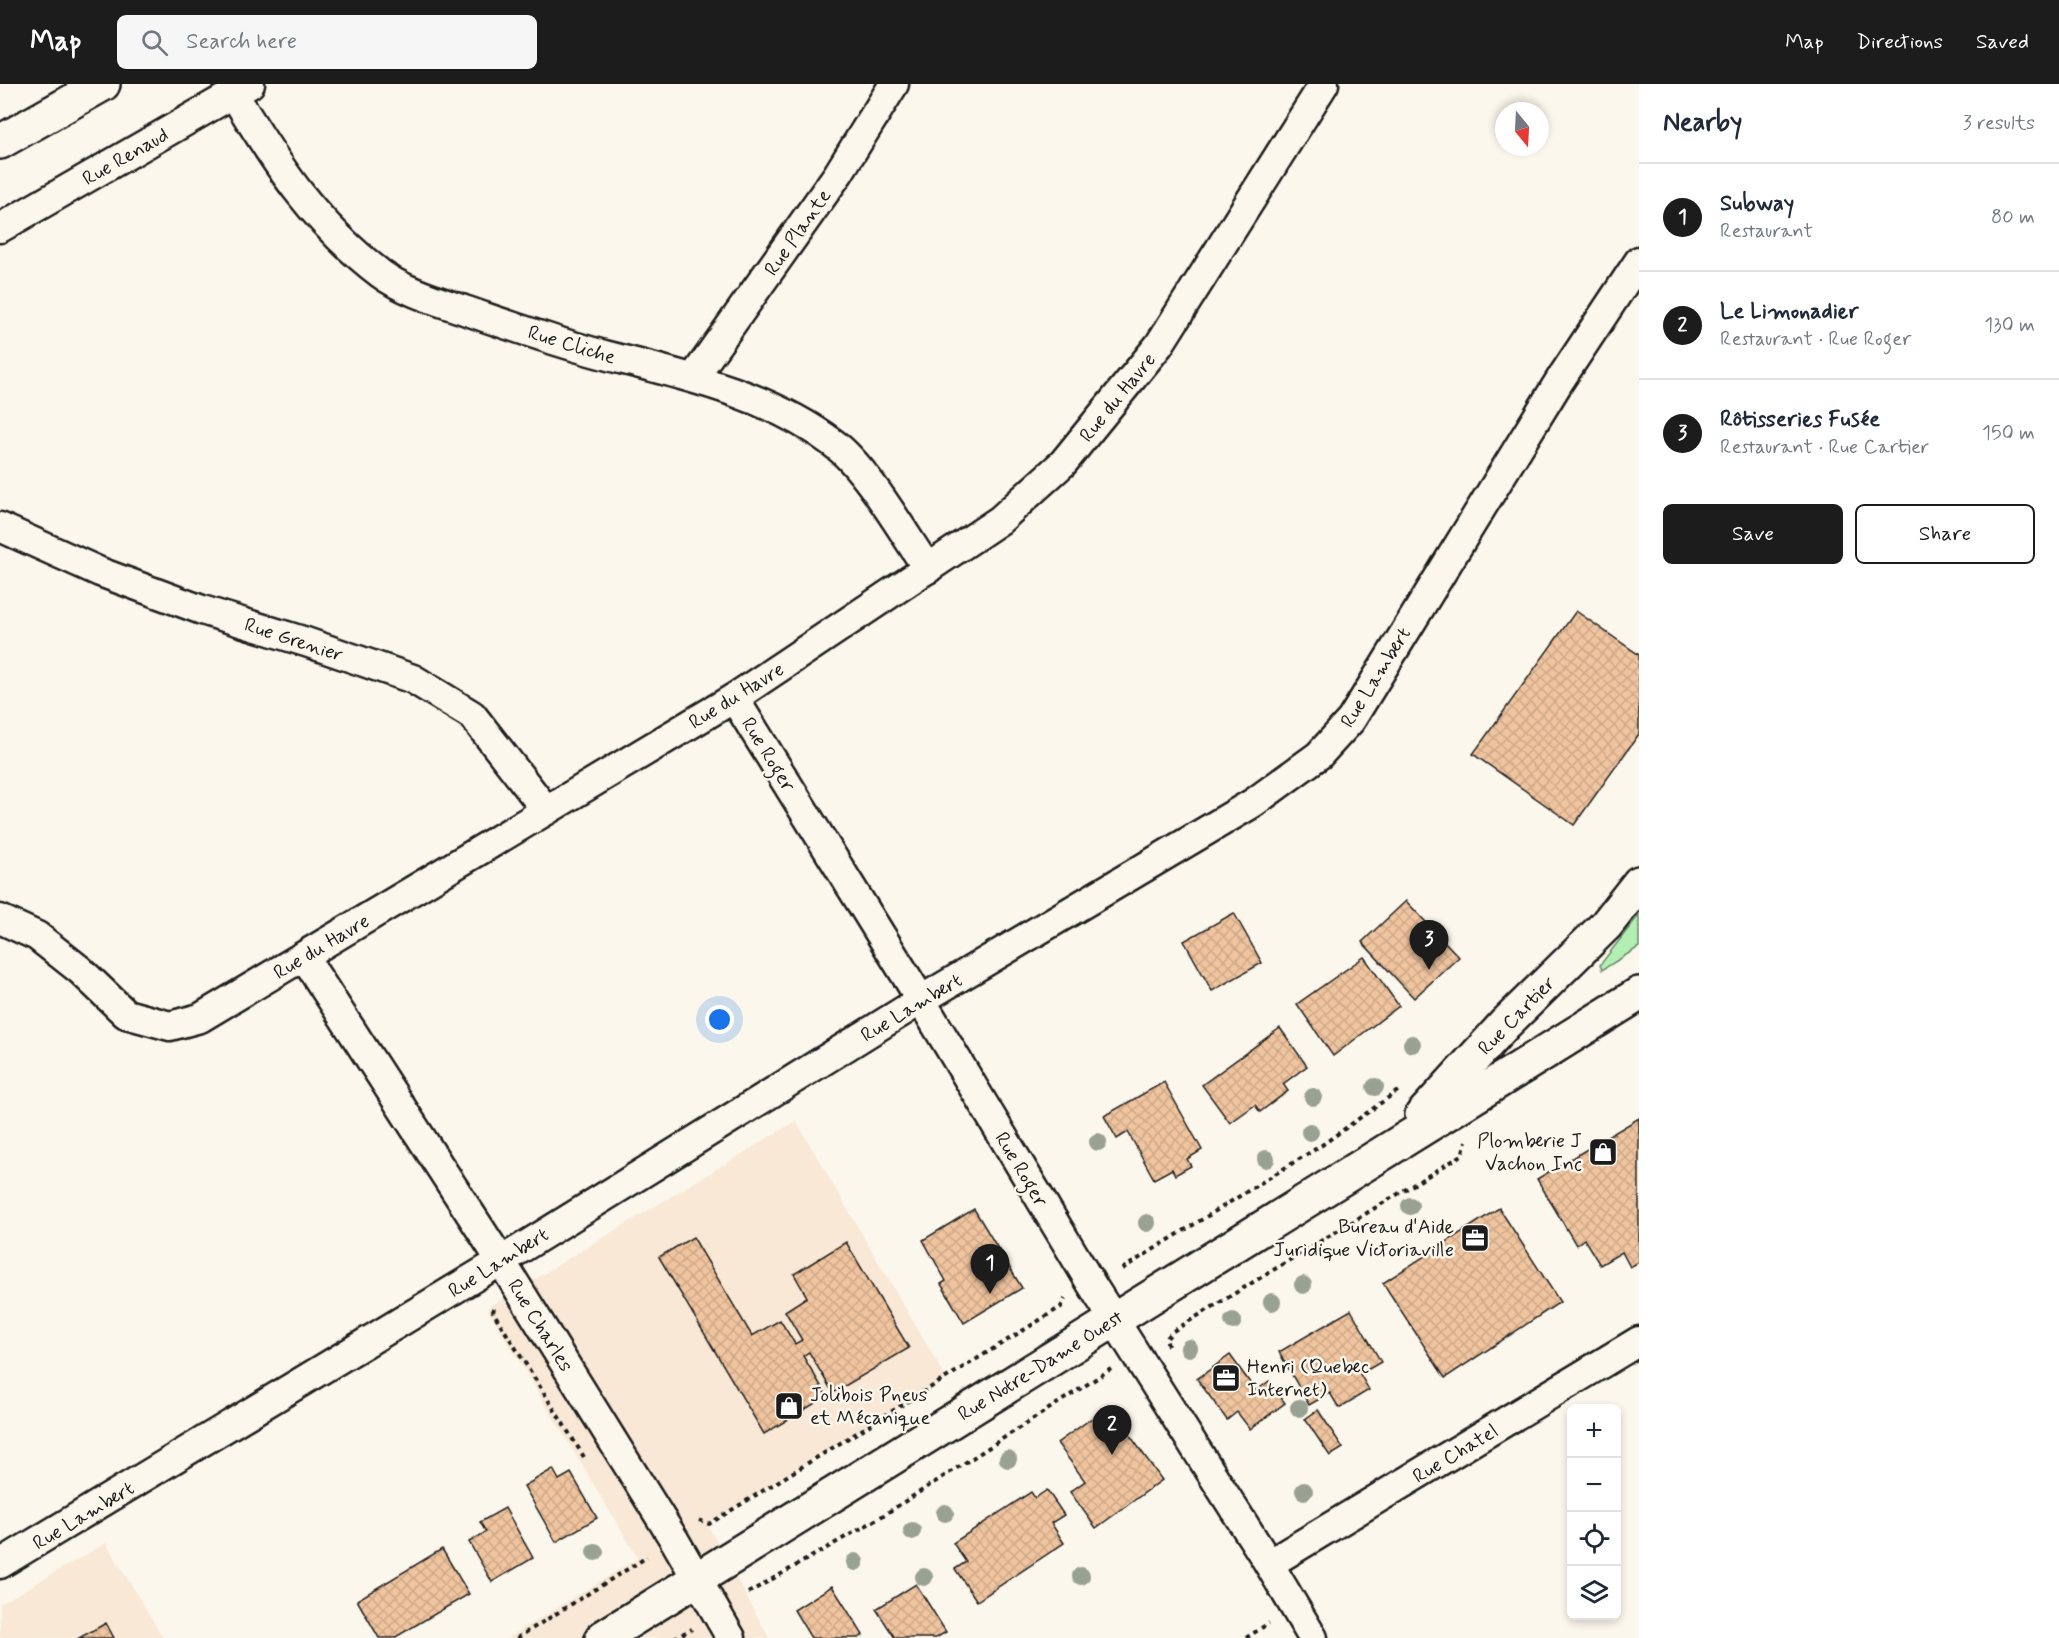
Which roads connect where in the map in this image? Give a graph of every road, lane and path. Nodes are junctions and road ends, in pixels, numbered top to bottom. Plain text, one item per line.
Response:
1 (103, 84) edge
2 (894, 84) edge
3 (1324, 84) edge
4 (242, 88) edge
5 (0, 142) edge
6 (0, 228) edge
7 (1639, 261) edge
8 (694, 377) junction
9 (0, 527) edge
10 (928, 569) junction
11 (734, 698) junction
12 (546, 810) junction
13 (1639, 883) edge
14 (0, 919) edge
15 (304, 957) junction
16 (1639, 994) edge
17 (921, 1000) junction
18 (1401, 1089) dead end
19 (1479, 1092) junction
20 (1393, 1147) junction
21 (501, 1261) junction
22 (1122, 1269) dead end
23 (1066, 1298) dead end
24 (493, 1312) dead end
25 (1114, 1318) junction
26 (1639, 1341) edge
27 (1168, 1349) dead end
28 (1114, 1369) dead end
29 (588, 1462) dead end
30 (703, 1524) dead end
31 (644, 1553) dead end
32 (0, 1564) edge
33 (1269, 1564) junction
34 (699, 1580) junction
35 (748, 1593) dead end
36 (1269, 1622) dead end
37 (694, 1629) dead end
38 (1311, 1637) edge
39 (517, 1638) edge
40 (602, 1638) edge
41 (674, 1638) edge
42 (731, 1638) edge
43 (1246, 1638) edge

1 - 5 street
2 - 8 street, Rue Plante
3 - 10 street, Rue du Havre
4 - 6 street, Rue Renaud
4 - 8 street, Rue Cliche
7 - 17 street, Rue Lambert
8 - 10 street, Rue Cliche
9 - 12 street, Rue Grenier
10 - 11 street, Rue du Havre
11 - 12 street, Rue du Havre
11 - 17 street, Rue Roger
12 - 15 street, Rue du Havre
13 - 20 street, Rue Cartier
14 - 15 street, Rue du Havre
15 - 21 street, Rue Charles
16 - 19 street, Rue Notre-Dame Ouest
17 - 21 street, Rue Lambert
17 - 25 street, Rue Roger
18 - 22 path
19 - 20 street, Rue Notre-Dame Ouest
19 - 27 path
20 - 25 street, Rue Notre-Dame Ouest
21 - 32 street, Rue Lambert
21 - 34 street, Rue Charles
23 - 30 path, Rue Notre-Dame Ouest
24 - 29 path, Rue Charles
25 - 33 street, Rue Roger
25 - 34 street, Rue Notre-Dame Ouest
26 - 33 street, Rue Chatel
28 - 35 path, Rue Notre-Dame Ouest
31 - 39 path
33 - 38 street, Rue Roger
34 - 40 street, Rue Notre-Dame Ouest
34 - 42 street, Rue Charles
36 - 43 path
37 - 41 path

